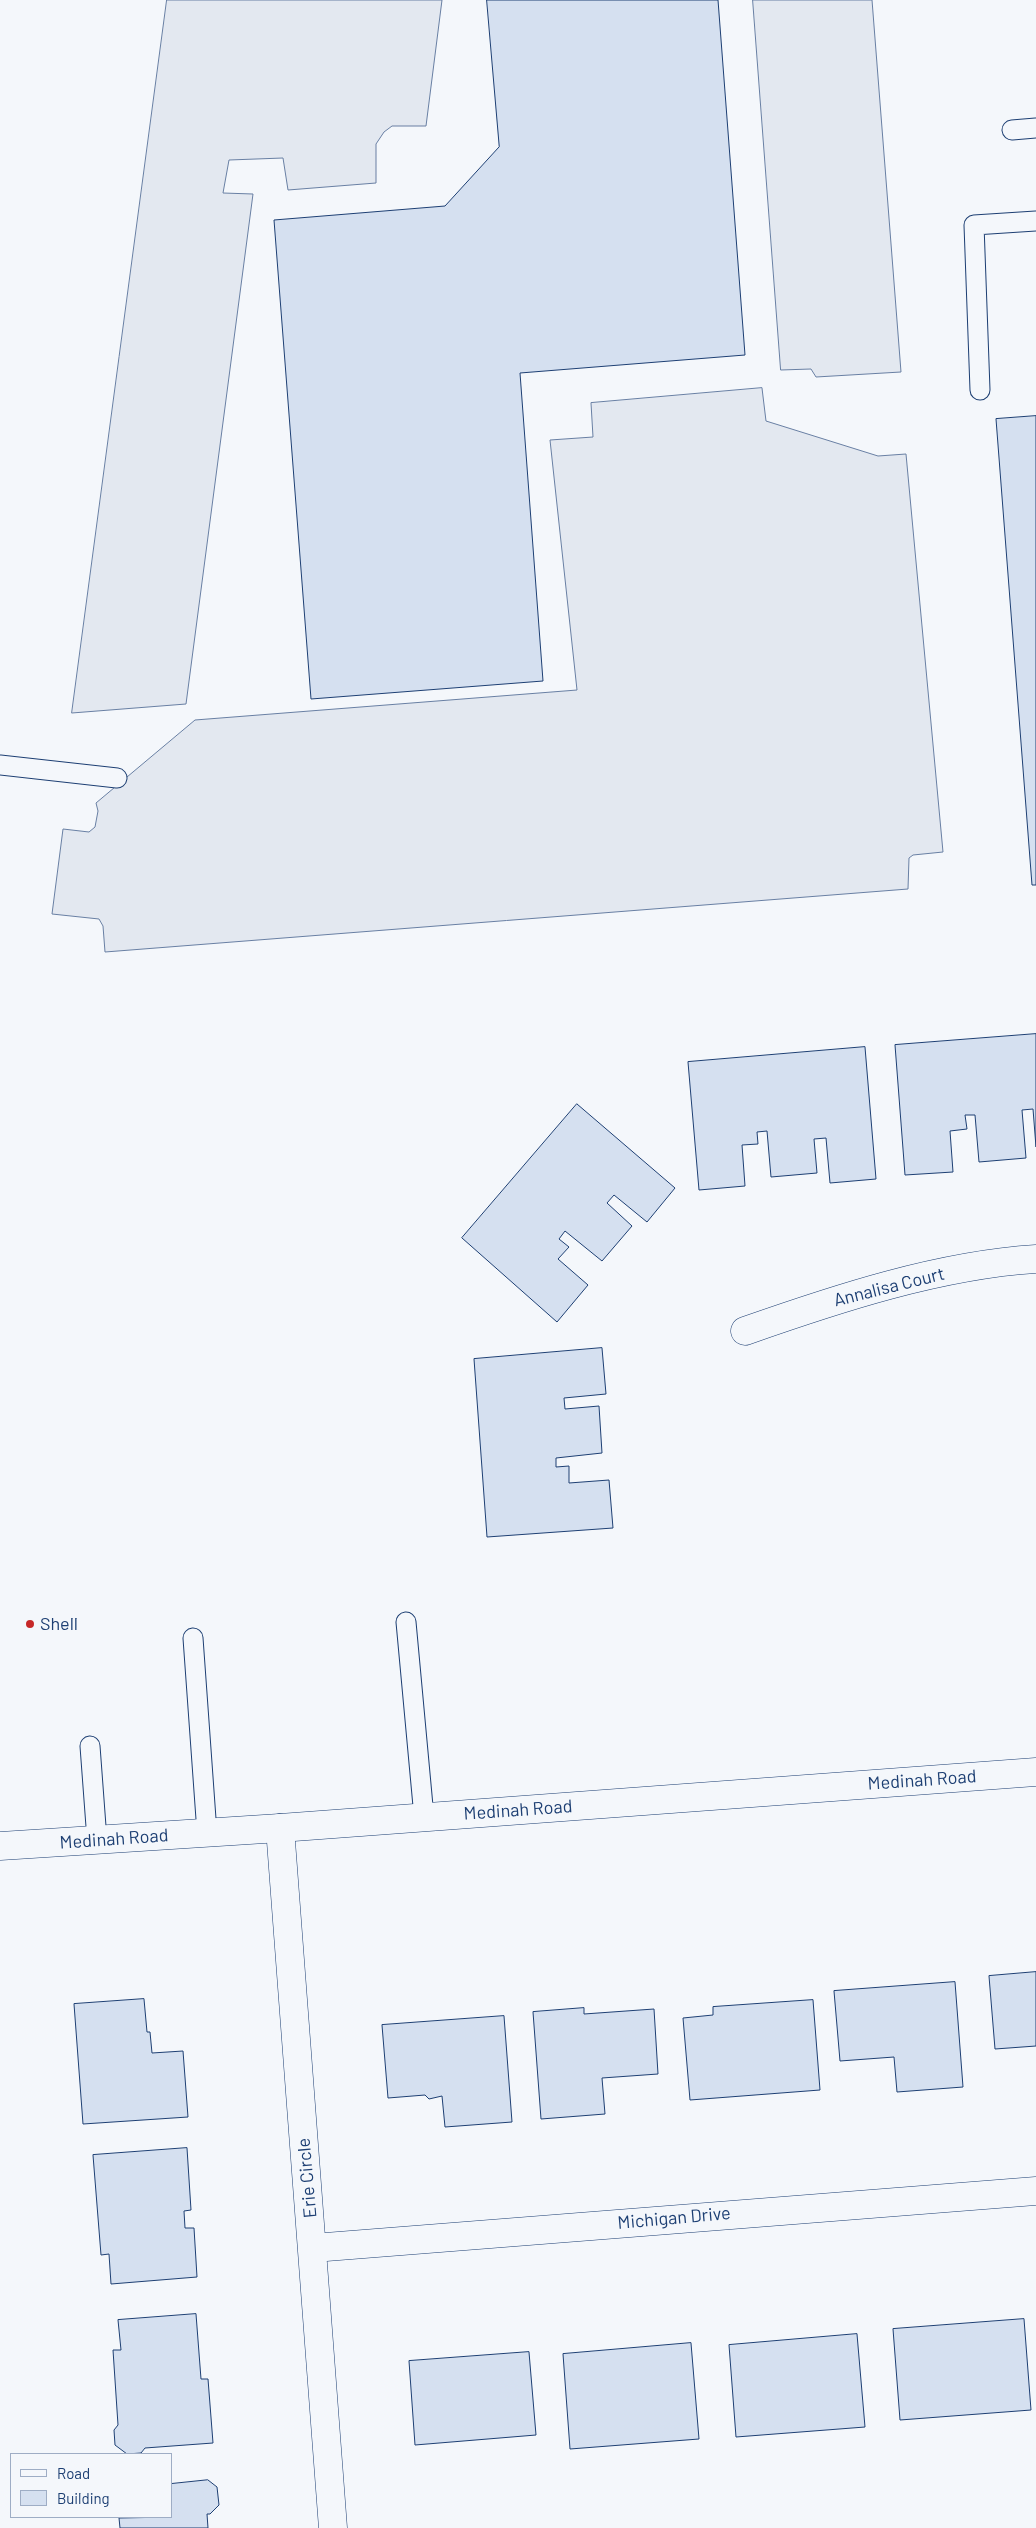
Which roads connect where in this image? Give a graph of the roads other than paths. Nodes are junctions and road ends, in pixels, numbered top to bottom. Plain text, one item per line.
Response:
1 (1036, 128) edge
2 (1012, 130) dead end
3 (1036, 222) edge
4 (980, 390) dead end
5 (0, 765) edge
6 (117, 778) dead end
7 (1036, 1259) edge
8 (745, 1331) dead end
9 (406, 1622) dead end
10 (193, 1638) dead end
11 (90, 1746) dead end
12 (1036, 1772) edge
13 (424, 1817) junction
14 (280, 1828) junction
15 (207, 1833) junction
16 (97, 1840) junction
17 (0, 1846) edge
18 (1036, 2190) edge
19 (313, 2248) junction
20 (333, 2528) edge

1 - 2 lane
3 - 4 lane
5 - 6 lane
7 - 8 street, Annalisa Court
9 - 13 lane
10 - 15 lane
11 - 16 lane
12 - 13 street, Medinah Road
13 - 14 street, Medinah Road
14 - 15 street, Medinah Road
14 - 19 street, Erie Circle
15 - 16 street, Medinah Road
16 - 17 street, Medinah Road
18 - 19 street, Michigan Drive
19 - 20 street, Erie Circle

